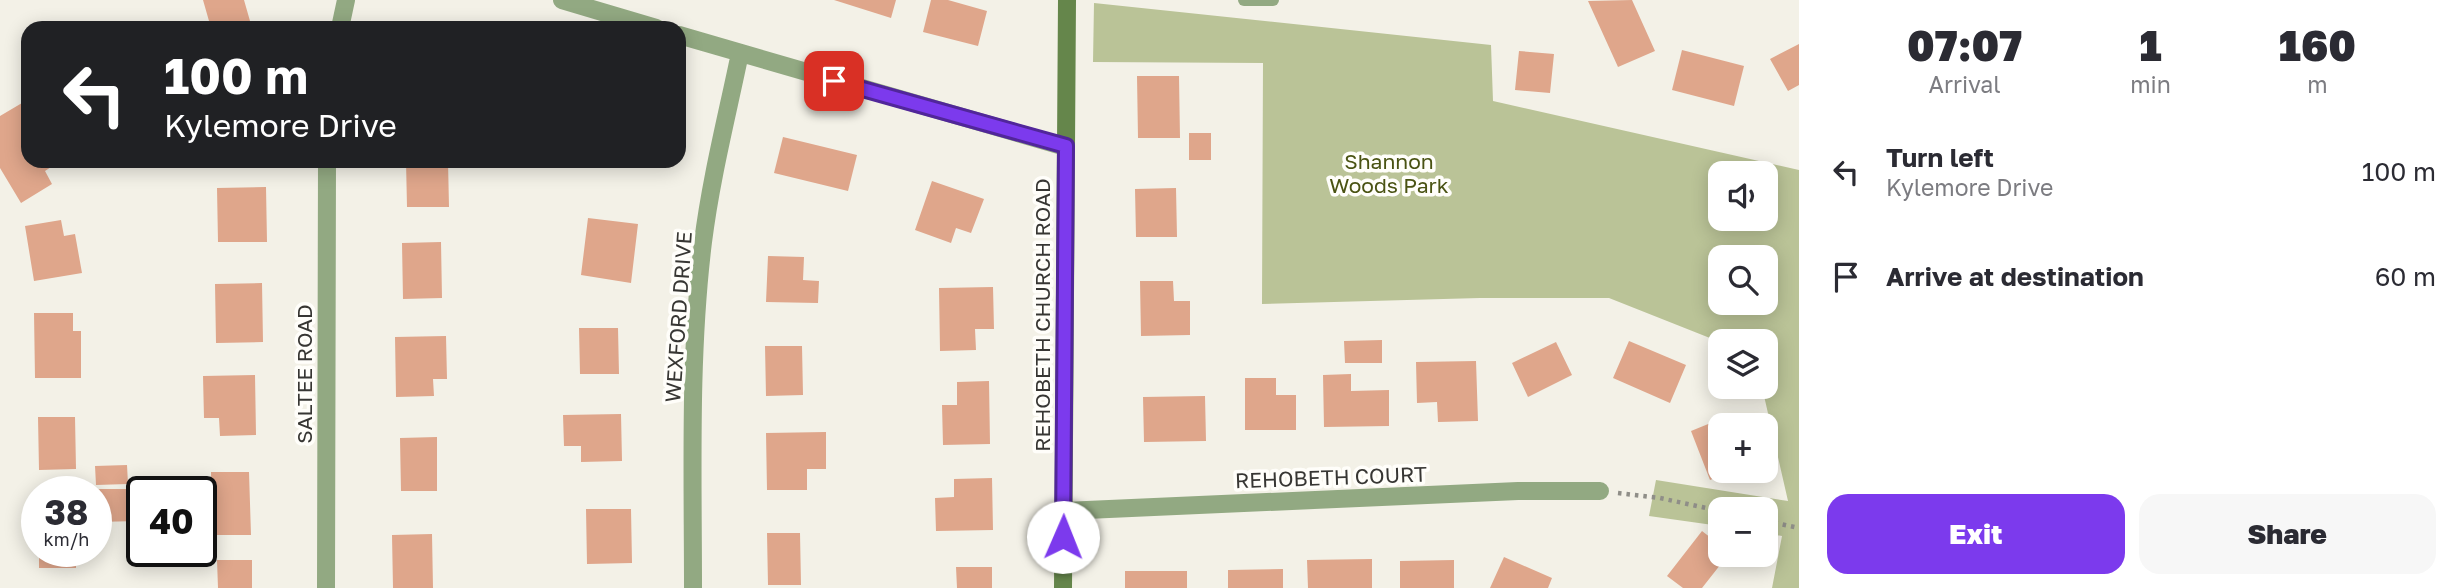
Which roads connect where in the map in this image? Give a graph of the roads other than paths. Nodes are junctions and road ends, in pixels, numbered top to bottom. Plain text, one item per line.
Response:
1 (346, 0) edge
2 (562, 0) edge
3 (1067, 0) edge
4 (1244, 0) edge
5 (1273, 0) edge
6 (342, 21) edge
7 (632, 21) edge
8 (686, 37) edge
9 (740, 53) junction
10 (1066, 146) junction
11 (327, 168) edge
12 (1600, 491) road end
13 (1064, 511) junction
14 (326, 588) edge
15 (692, 588) edge
16 (1063, 588) edge

1 - 6 street
2 - 7 street
3 - 10 street, REHOBETH CHURCH ROAD
4 - 5 lane
8 - 9 street
9 - 10 street
9 - 15 street, WEXFORD DRIVE
10 - 13 street, REHOBETH CHURCH ROAD
11 - 14 street, SALTEE ROAD
12 - 13 street, REHOBETH COURT
13 - 16 street, REHOBETH CHURCH ROAD

